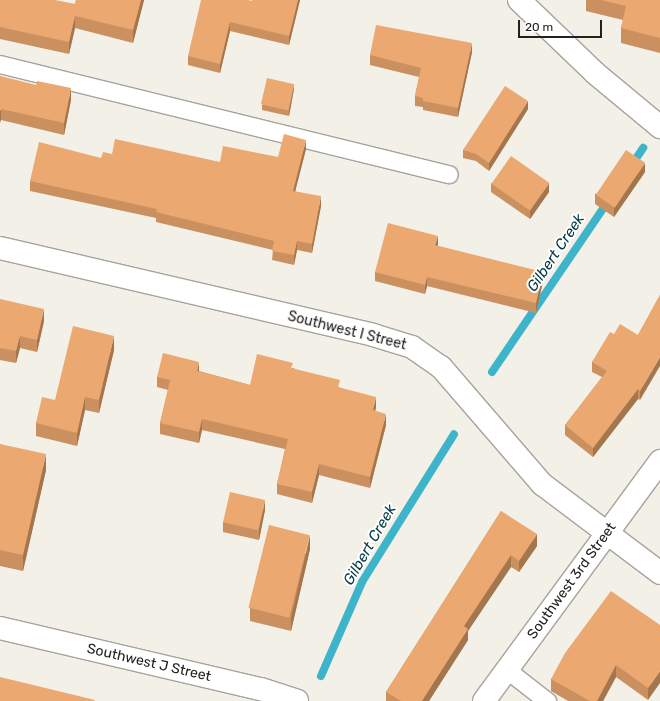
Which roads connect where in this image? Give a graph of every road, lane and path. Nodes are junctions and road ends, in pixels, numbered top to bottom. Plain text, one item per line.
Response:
1 (519, 0) edge
2 (0, 64) edge
3 (660, 127) edge
4 (449, 174) dead end
5 (0, 248) edge
6 (660, 461) edge
7 (607, 534) junction
8 (660, 573) edge
9 (0, 628) edge
10 (507, 670) junction
11 (297, 701) edge
12 (484, 701) edge
13 (547, 701) edge

1 - 3 street
2 - 4 lane
5 - 7 street, Southwest I Street
6 - 7 street, Southwest 3rd Street
7 - 8 street, Southwest I Street
7 - 10 street, Southwest 3rd Street
9 - 11 street, Southwest J Street
10 - 12 street, Southwest 3rd Street
10 - 13 lane

